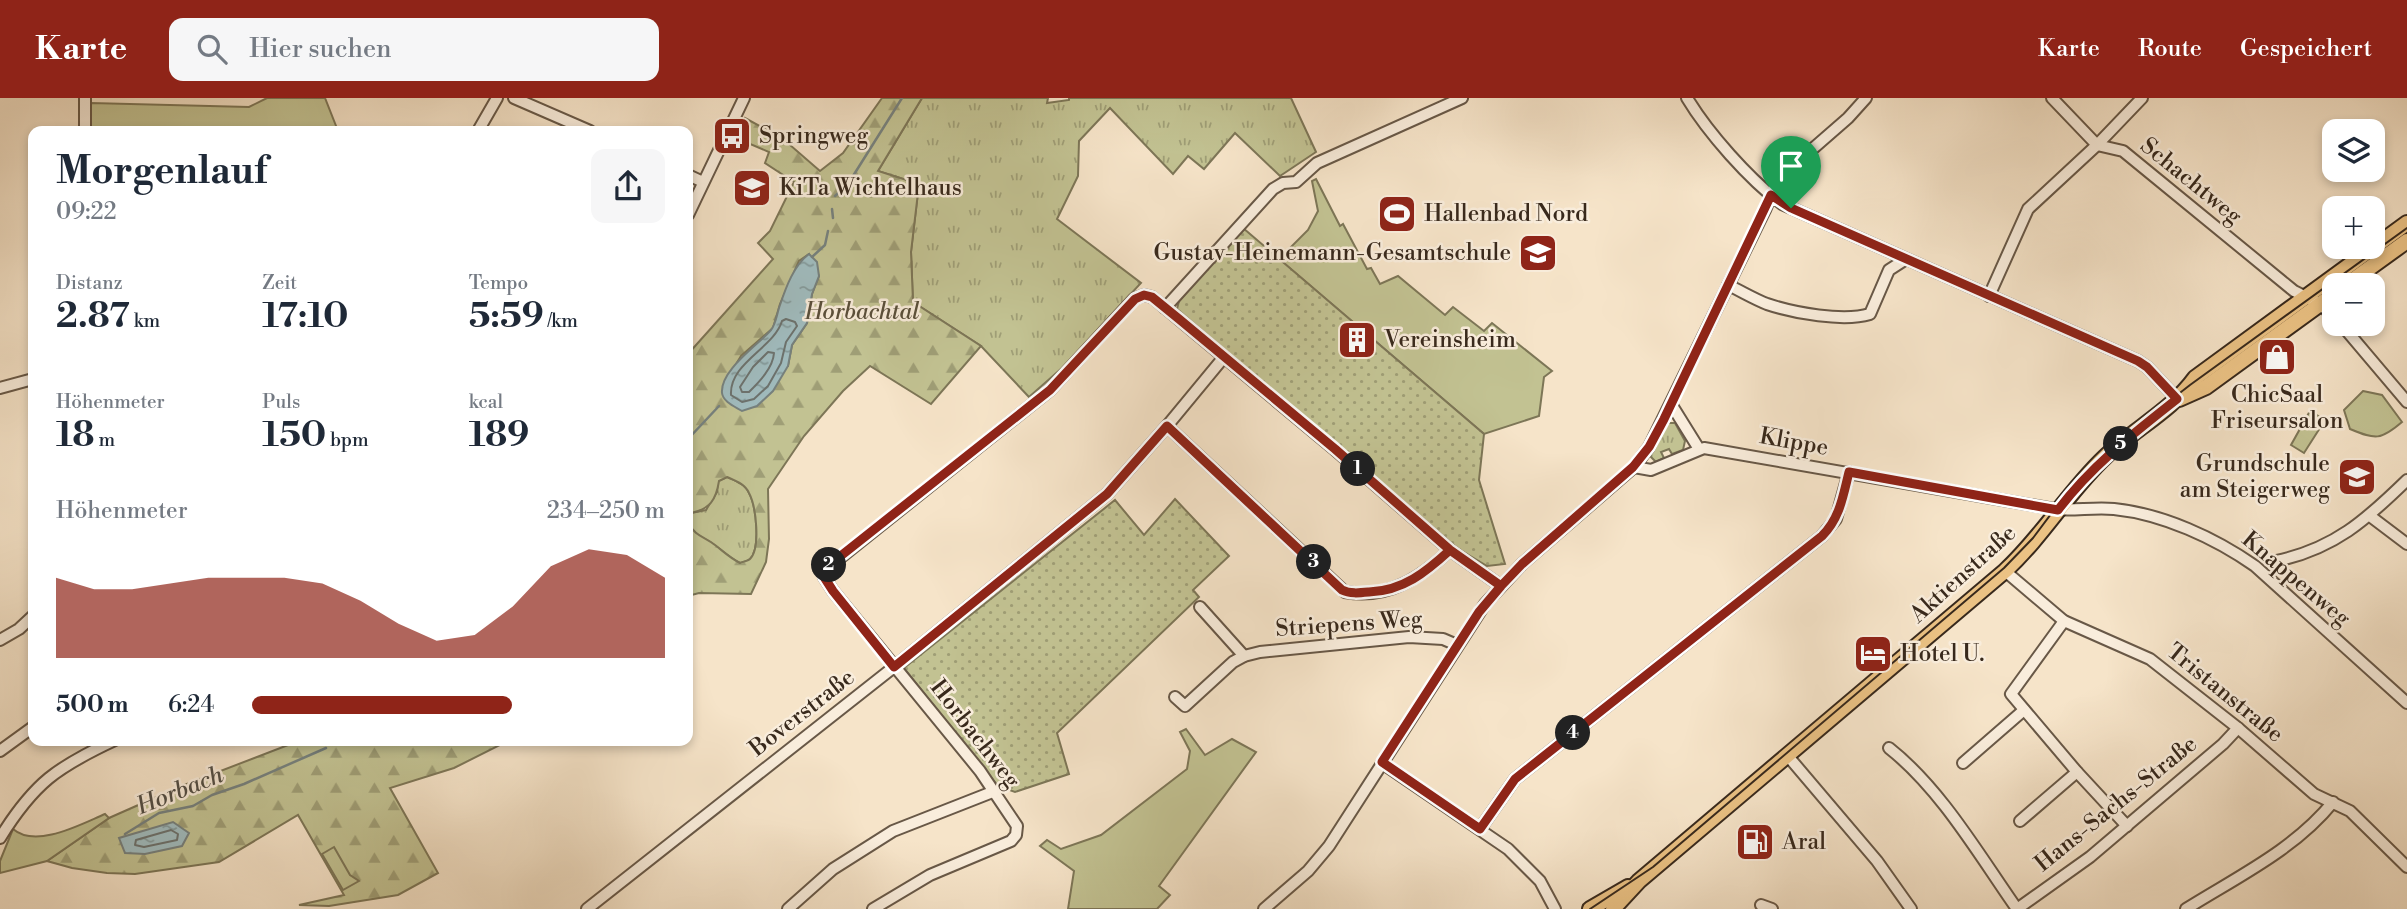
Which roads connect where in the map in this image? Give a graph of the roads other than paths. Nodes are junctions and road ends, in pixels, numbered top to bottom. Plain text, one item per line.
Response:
1 (85, 98) edge
2 (497, 98) edge
3 (514, 98) edge
4 (744, 98) edge
5 (1462, 98) edge
6 (1687, 98) edge
7 (1866, 98) edge
8 (2052, 98) edge
9 (2142, 98) edge
10 (85, 126) edge
11 (481, 126) edge
12 (578, 126) edge
13 (2097, 145) junction
14 (693, 177) edge
15 (703, 182) junction
16 (1771, 195) junction
17 (693, 204) edge
18 (2407, 223) edge
19 (2407, 241) edge
20 (1883, 248) junction
21 (1906, 259) junction
22 (1889, 270) junction
23 (2363, 273) edge
24 (1728, 285) junction
25 (1989, 296) junction
26 (2306, 297) junction
27 (2320, 304) joint
28 (1165, 308) junction
29 (2352, 336) edge
30 (1224, 357) junction
31 (28, 380) edge
32 (0, 388) edge
33 (2177, 399) junction
34 (2407, 402) edge
35 (1671, 404) junction
36 (1167, 426) junction
37 (1699, 449) junction
38 (1633, 467) junction
39 (1849, 472) junction
40 (2407, 480) edge
41 (2058, 510) junction
42 (2370, 516) junction
43 (2407, 544) edge
44 (1450, 550) junction
45 (2276, 561) dead end
46 (2005, 571) junction
47 (1501, 586) junction
48 (1200, 607) dead end
49 (28, 621) edge
50 (2064, 621) junction
51 (0, 640) edge
52 (1457, 645) junction
53 (1244, 656) junction
54 (894, 667) junction
55 (1175, 697) dead end
56 (2407, 703) edge
57 (2024, 710) junction
58 (2238, 728) junction
59 (28, 731) edge
60 (103, 746) edge
61 (1889, 748) dead end
62 (0, 751) edge
63 (1787, 755) junction
64 (1382, 762) junction
65 (1963, 762) dead end
66 (2077, 772) junction
67 (995, 791) junction
68 (2333, 802) junction
69 (2020, 821) dead end
70 (2127, 826) junction
71 (1480, 829) junction
72 (0, 838) edge
73 (2407, 867) edge
74 (1639, 881) junction
75 (587, 909) edge
76 (788, 909) edge
77 (873, 909) edge
78 (1264, 909) edge
79 (1555, 909) edge
80 (1590, 909) edge
81 (1614, 909) edge
82 (1911, 909) edge
83 (2017, 909) edge
84 (2186, 909) edge

1 - 10 street
2 - 11 street
3 - 12 street
4 - 15 street
5 - 28 street
6 - 16 street
7 - 16 street
8 - 13 street, Schachtweg
9 - 13 street
13 - 25 street
13 - 26 street, Schachtweg
14 - 15 street
15 - 17 street
16 - 20 street
16 - 24 street
18 - 26 main road, Aktienstraße
19 - 23 main road
20 - 21 street
20 - 22 street
21 - 22 street
21 - 25 street
22 - 24 street
24 - 35 street
25 - 33 street
26 - 27 street, Schachtweg
26 - 33 main road, Aktienstraße
27 - 33 main road, Aktienstraße
28 - 30 street
28 - 54 street, Horbachweg
29 - 34 street
30 - 36 street, Boverstraße
30 - 44 street
31 - 32 street
33 - 41 main road, Aktienstraße
35 - 37 street
35 - 38 street
36 - 44 street
36 - 54 street, Boverstraße
37 - 38 street
37 - 39 street, Klippe
38 - 47 street
39 - 41 street, Klippe
39 - 71 street
40 - 42 street
41 - 46 main road, Aktienstraße
41 - 56 street, Knappenweg
42 - 43 street
42 - 45 street
44 - 47 street
46 - 50 street, Tristanstraße
46 - 63 main road, Aktienstraße
47 - 52 street
48 - 53 street
49 - 51 street
50 - 57 street
50 - 58 street, Tristanstraße
52 - 53 street, Striepens Weg
52 - 64 street
53 - 55 street, Striepens Weg
54 - 67 street, Horbachweg
54 - 75 street, Boverstraße
57 - 65 street
57 - 66 street
58 - 68 street, Tristanstraße
58 - 70 street, Hans-Sachs-Straße
59 - 62 street
60 - 72 street
61 - 83 street
63 - 74 main road, Aktienstraße
63 - 82 street
64 - 71 street
64 - 78 street
66 - 69 street
66 - 70 street
67 - 76 street
67 - 77 street, Horbachweg
68 - 73 street, Tristanstraße
68 - 84 street
70 - 83 street, Hans-Sachs-Straße
71 - 79 street
74 - 80 main road, Aktienstraße
74 - 81 main road, Aktienstraße

